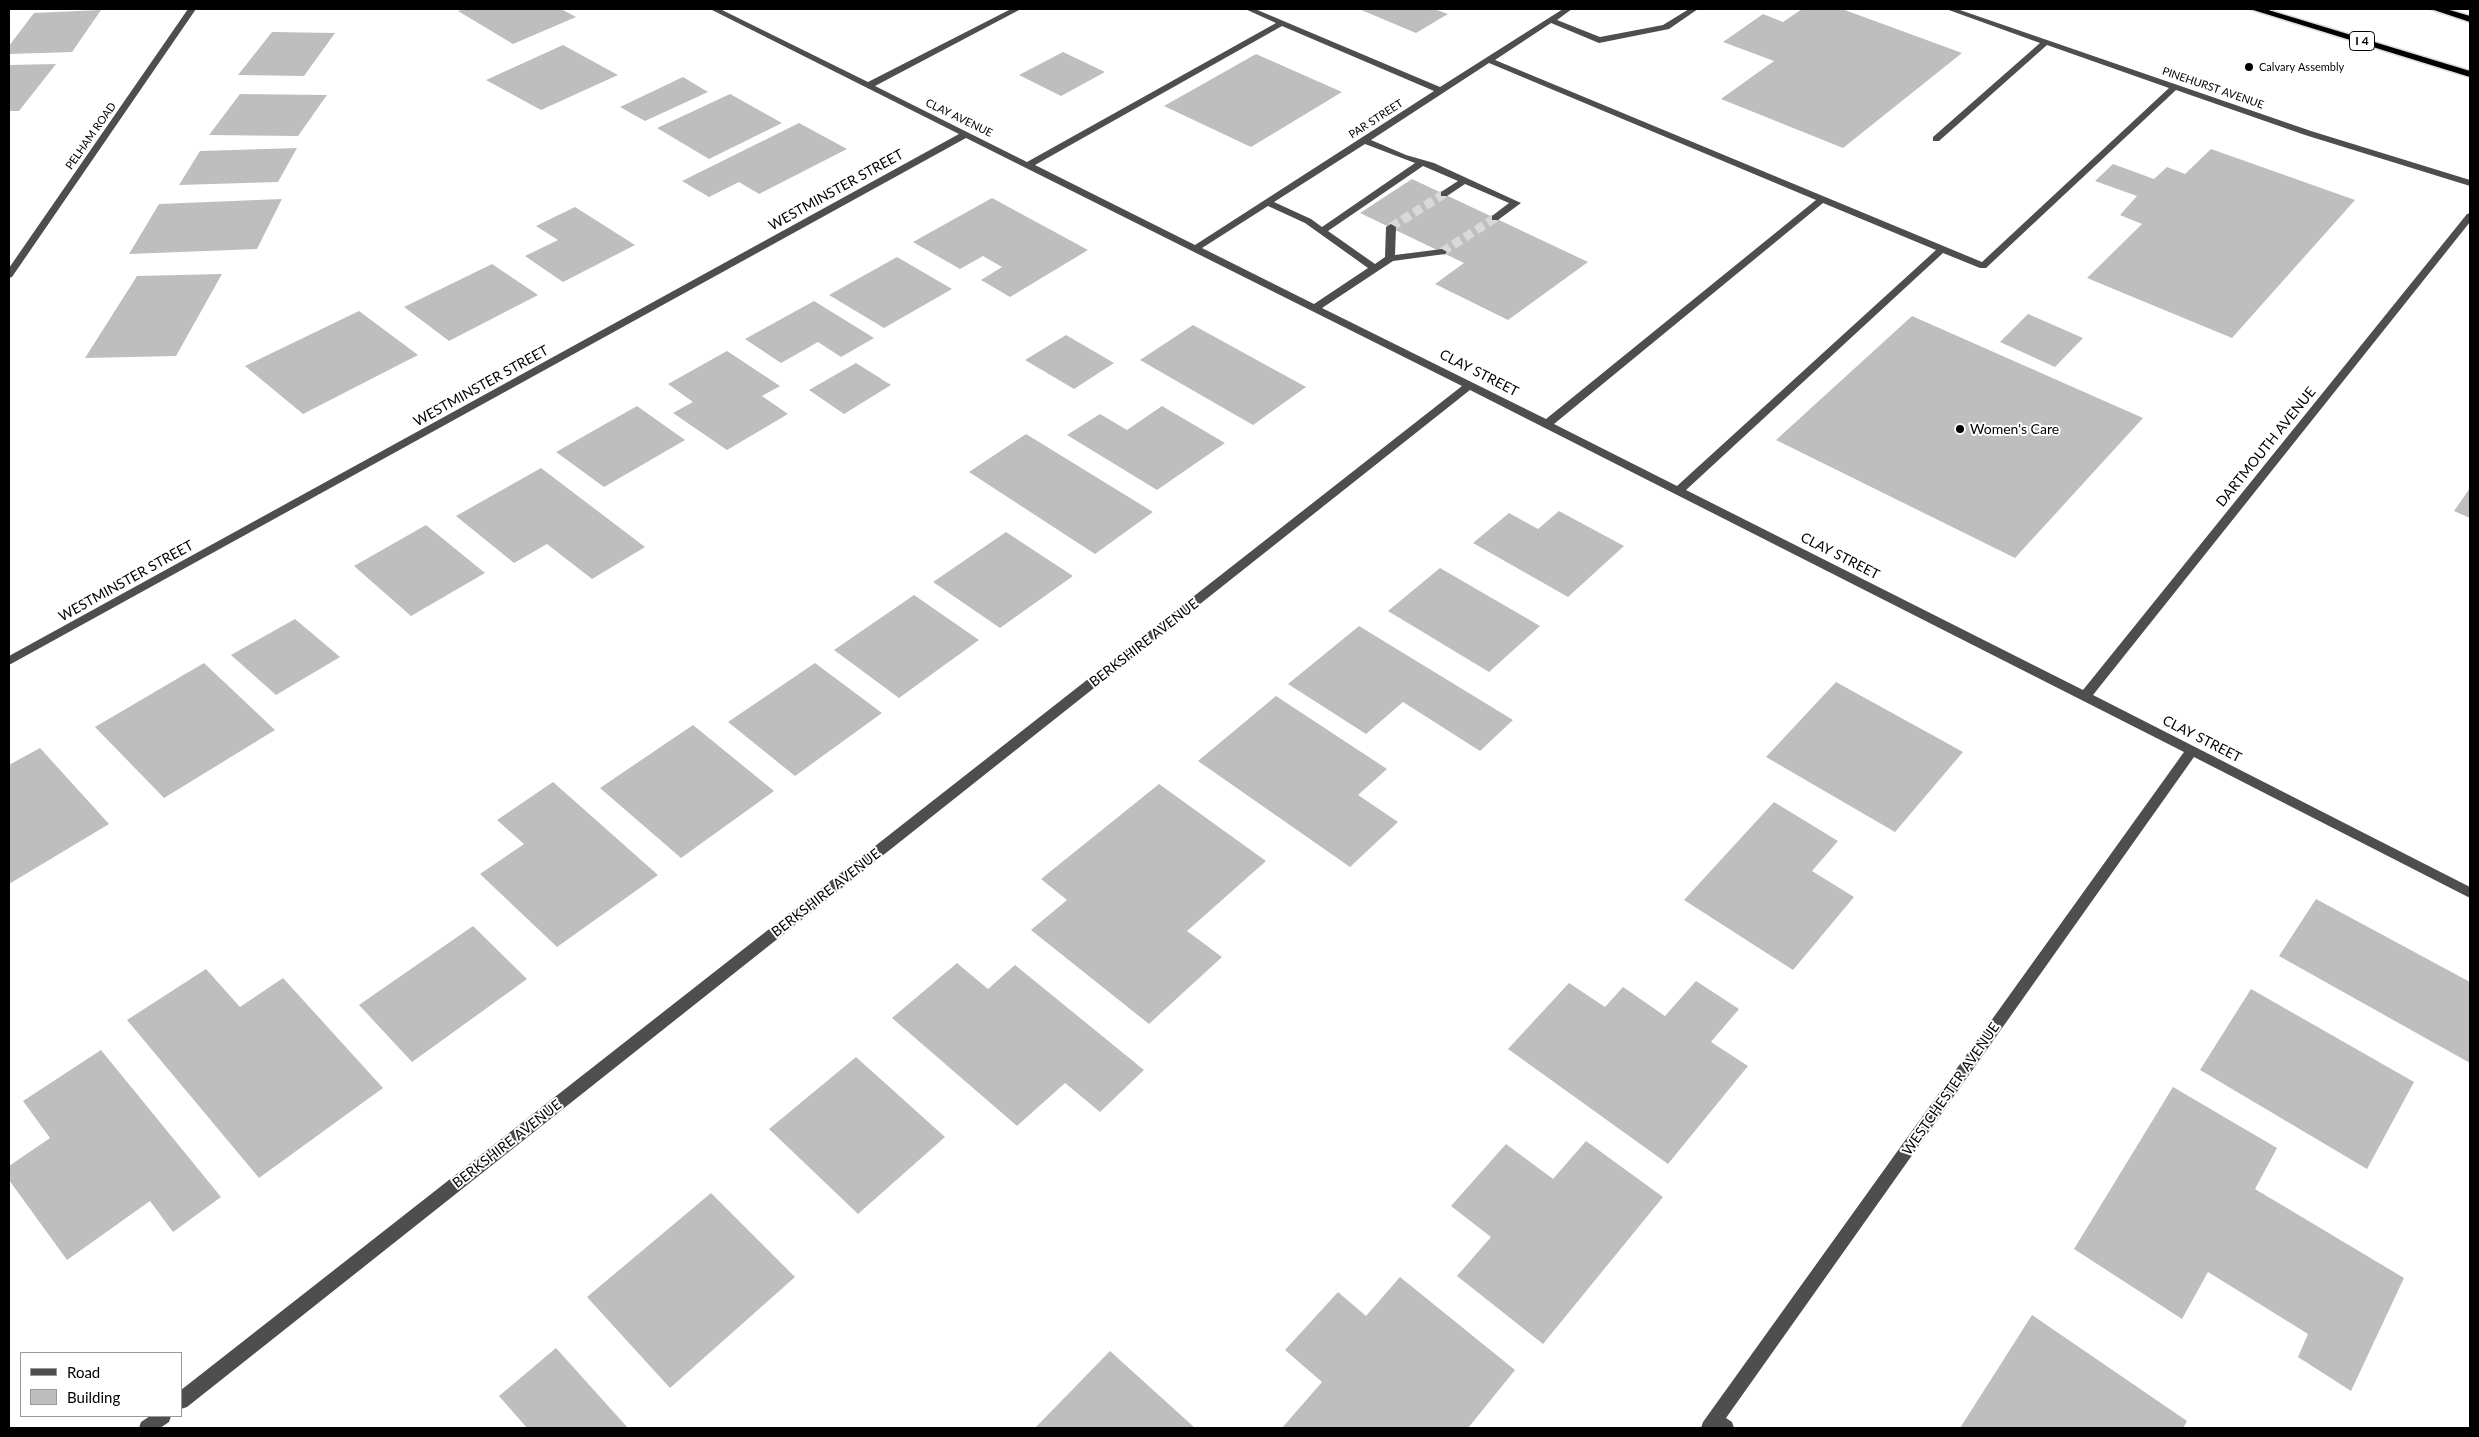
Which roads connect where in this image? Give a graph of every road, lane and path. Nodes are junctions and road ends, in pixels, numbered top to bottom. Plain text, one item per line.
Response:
1 (192, 9) edge
2 (714, 9) edge
3 (1017, 9) edge
4 (1249, 9) edge
5 (1568, 9) edge
6 (1694, 9) edge
7 (1950, 9) edge
8 (2255, 9) edge
9 (2436, 9) edge
10 (2470, 19) edge
11 (1550, 20) junction
12 (1282, 23) junction
13 (2046, 42) junction
14 (1490, 60) junction
15 (2470, 74) edge
16 (868, 86) junction
17 (2175, 87) junction
18 (1441, 91) junction
19 (966, 134) junction
20 (1936, 139) dead end
21 (1364, 140) junction
22 (1421, 163) junction
23 (1028, 165) junction
24 (1465, 180) junction
25 (2470, 183) edge
26 (1444, 194) tunnel mouth
27 (1822, 199) junction
28 (1266, 202) junction
29 (2470, 216) edge
30 (1495, 218) tunnel mouth
31 (1391, 228) dead end
32 (1322, 231) junction
33 (1196, 248) junction
34 (1942, 249) junction
35 (1442, 252) tunnel mouth
36 (1390, 258) junction
37 (1373, 267) junction
38 (9, 275) edge
39 (1315, 308) junction
40 (1469, 385) junction
41 (1547, 424) junction
42 (1678, 491) junction
43 (9, 661) edge
44 (2085, 696) junction
45 (2192, 750) junction
46 (2470, 893) edge
47 (182, 1400) edge
48 (162, 1417) edge
49 (1717, 1425) edge
50 (147, 1428) edge

1 - 38 street, PELHAM ROAD
2 - 16 street, CLAY AVENUE
3 - 16 street
4 - 12 street
5 - 11 street, PAR STREET
6 - 11 street
7 - 13 street, PINEHURST AVENUE
8 - 15 highway, I 4
9 - 10 highway
11 - 14 street, PAR STREET
12 - 18 street
12 - 23 street
13 - 17 street, PINEHURST AVENUE
13 - 20 street
14 - 18 street, PAR STREET
14 - 27 street
16 - 19 street, CLAY AVENUE
17 - 25 street, PINEHURST AVENUE
17 - 34 street
18 - 21 street, PAR STREET
19 - 23 street, CLAY AVENUE
19 - 43 street, WESTMINSTER STREET
21 - 22 street
21 - 28 street, PAR STREET
22 - 24 street
22 - 32 street
23 - 33 street, CLAY AVENUE
24 - 26 street
24 - 30 street
27 - 34 street
27 - 41 street
28 - 32 street
28 - 33 street, PAR STREET
29 - 44 street, DARTMOUTH AVENUE
31 - 36 street
32 - 37 street
33 - 39 street, CLAY STREET
34 - 42 street
35 - 36 street
36 - 37 street
37 - 39 street
39 - 40 street, CLAY STREET
40 - 41 street, CLAY STREET
40 - 47 street, BERKSHIRE AVENUE
41 - 42 street, CLAY STREET
42 - 44 street, CLAY STREET
44 - 45 street, CLAY STREET
45 - 46 street, CLAY STREET
45 - 49 street, WESTCHESTER AVENUE
48 - 50 street

